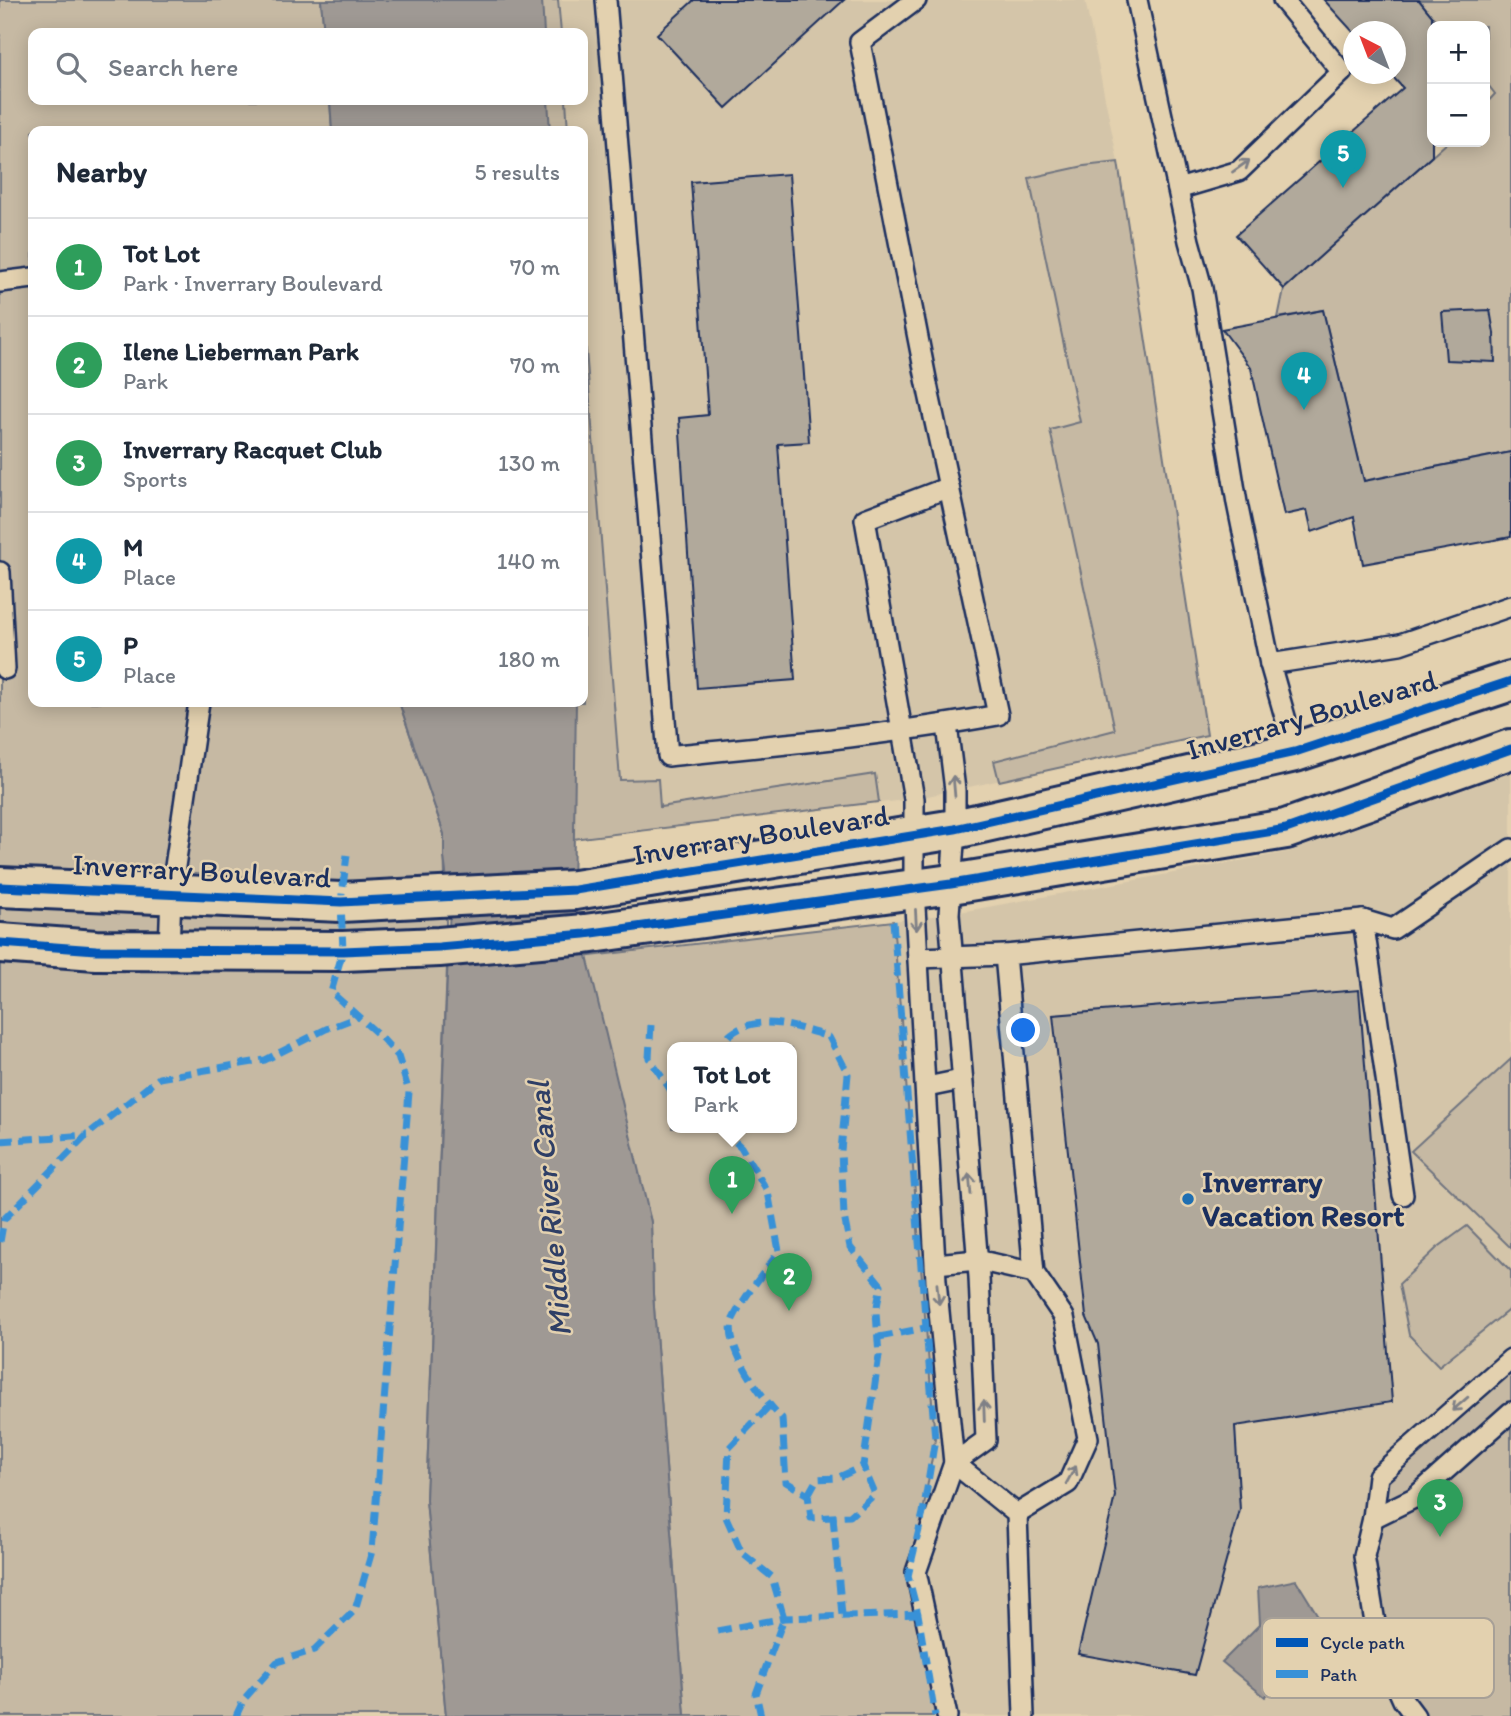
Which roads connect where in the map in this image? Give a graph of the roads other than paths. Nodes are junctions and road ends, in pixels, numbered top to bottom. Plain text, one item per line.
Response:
1 (606, 0) edge
2 (916, 0) edge
3 (1137, 0) edge
4 (1283, 0) edge
5 (1178, 189) junction
6 (28, 279) edge
7 (0, 282) edge
8 (949, 487) junction
9 (0, 572) edge
10 (1511, 606) edge
11 (1270, 664) junction
12 (5, 669) dead end
13 (1511, 681) edge
14 (198, 707) edge
15 (947, 725) junction
16 (902, 731) junction
17 (1511, 749) edge
18 (1295, 751) junction
19 (955, 830) junction
20 (914, 835) junction
21 (1511, 849) edge
22 (0, 887) edge
23 (932, 887) junction
24 (171, 894) junction
25 (1363, 920) junction
26 (0, 943) edge
27 (169, 950) junction
28 (1005, 956) junction
29 (952, 957) junction
30 (918, 958) junction
31 (961, 1080) junction
32 (927, 1087) junction
33 (1403, 1195) dead end
34 (977, 1260) junction
35 (936, 1264) junction
36 (1034, 1273) junction
37 (1511, 1359) edge
38 (1511, 1412) edge
39 (954, 1464) junction
40 (1017, 1514) junction
41 (1373, 1518) junction
42 (1374, 1618) edge
43 (1402, 1698) edge
44 (947, 1716) edge
45 (1024, 1716) edge
46 (1415, 1716) edge

1 - 16 lane
2 - 8 lane
3 - 5 lane
5 -> 4 lane
5 - 11 lane
6 - 7 lane
8 - 15 lane
8 - 16 lane
9 - 12 lane
10 - 11 lane
11 - 18 lane
13 - 18 street, Inverrary Boulevard
14 - 24 lane
15 - 16 lane
19 -> 15 lane
16 - 20 lane
17 - 23 street
18 - 19 street, Inverrary Boulevard
19 - 20 street, Inverrary Boulevard
19 - 23 lane
20 - 23 lane
20 - 24 street, Inverrary Boulevard
21 - 25 lane
22 - 24 street, Inverrary Boulevard
23 - 27 street
23 - 29 lane
23 -> 30 lane
24 - 27 lane
25 - 28 lane
25 - 33 lane
26 - 27 street
28 - 29 lane
28 - 36 lane
29 - 30 lane
29 - 31 lane
30 - 32 lane
31 - 32 lane
34 -> 31 lane
32 - 35 lane
34 - 35 lane
34 - 36 lane
39 -> 34 lane
35 -> 39 lane
40 -> 36 lane
37 -> 41 lane
38 - 41 lane
39 - 40 lane
39 - 44 lane
40 - 45 lane
41 - 42 lane
43 - 46 lane

